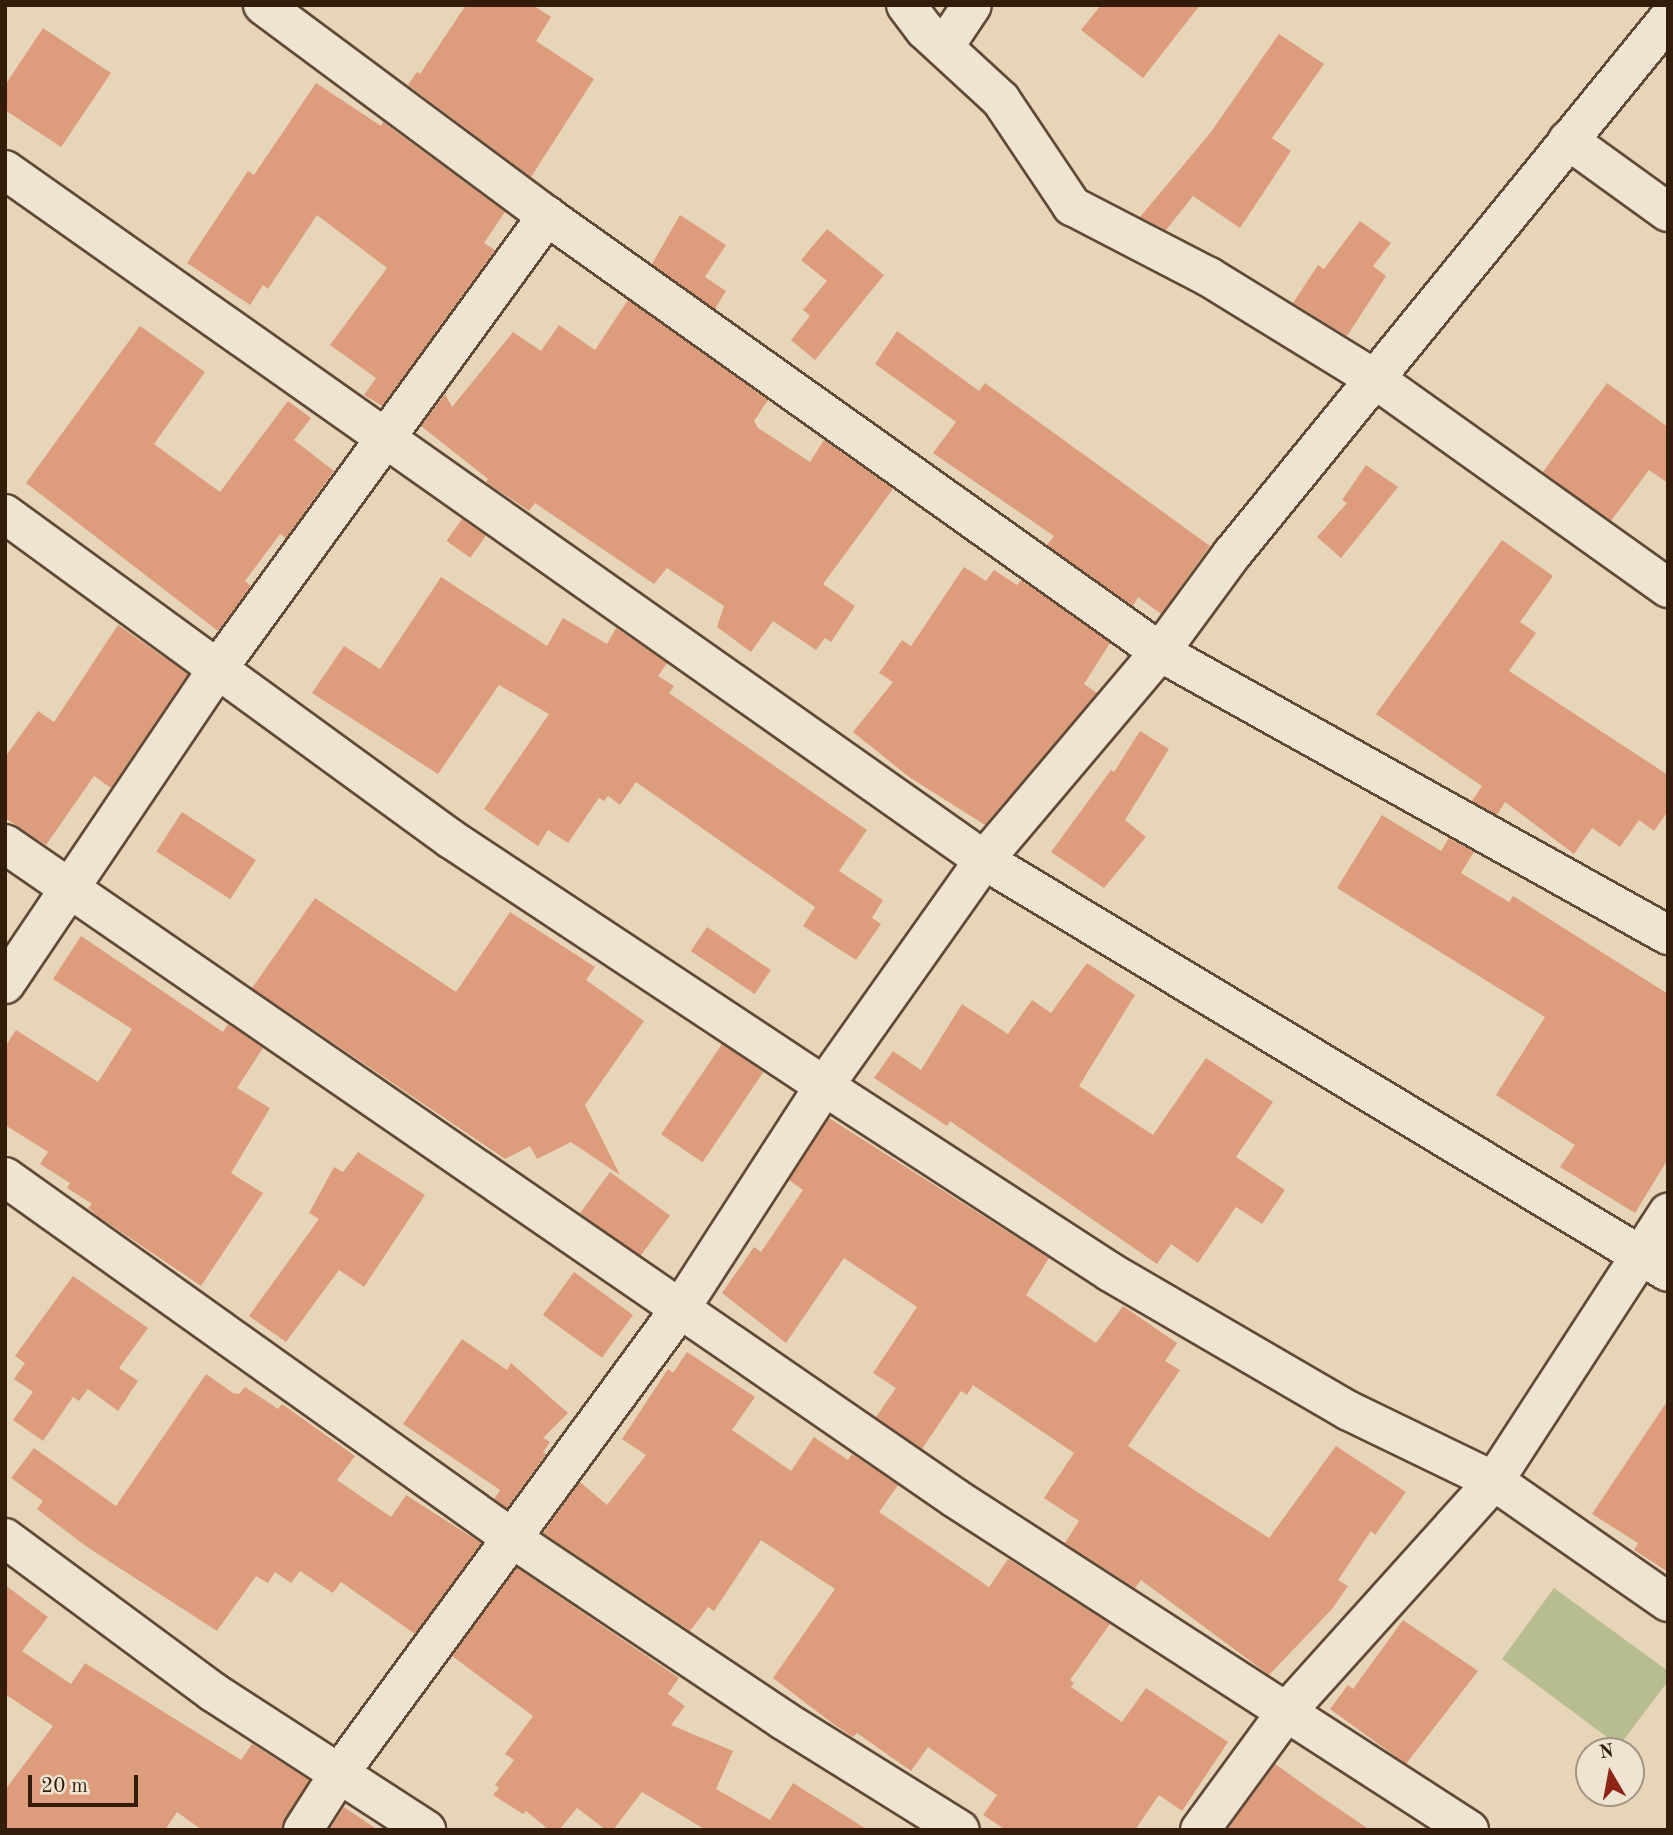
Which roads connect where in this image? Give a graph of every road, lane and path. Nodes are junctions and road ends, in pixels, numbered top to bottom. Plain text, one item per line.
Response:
1 (263, 5) edge
2 (905, 5) edge
3 (972, 5) edge
4 (1668, 19) edge
5 (944, 47) junction
6 (1568, 140) junction
7 (5, 170) edge
8 (1668, 212) edge
9 (548, 216) junction
10 (1375, 379) junction
11 (384, 438) junction
12 (5, 514) edge
13 (1668, 588) edge
14 (1160, 652) junction
15 (219, 667) junction
16 (5, 844) edge
17 (984, 860) junction
18 (68, 888) junction
19 (1668, 935) edge
20 (5, 984) edge
21 (824, 1086) junction
22 (5, 1177) edge
23 (1668, 1213) edge
24 (1653, 1263) edge
25 (680, 1309) junction
26 (1494, 1480) junction
27 (5, 1538) edge
28 (513, 1539) junction
29 (1668, 1602) edge
30 (1287, 1711) junction
31 (338, 1775) junction
32 (303, 1830) edge
33 (426, 1830) edge
34 (960, 1830) edge
35 (1200, 1830) edge
36 (1469, 1830) edge

1 - 9 street
2 - 5 street
3 - 5 street
4 - 6 street
5 - 10 street
6 - 8 street
6 - 10 street
7 - 11 street
9 - 11 street
9 - 14 street
10 - 13 street
10 - 14 street
11 - 15 street
11 - 17 street
12 - 15 street
14 - 17 street
14 - 19 street
15 - 18 street
15 - 21 street
16 - 18 street
17 - 21 street
17 - 24 street
18 - 20 street
18 - 25 street
21 - 25 street
21 - 26 street
22 - 28 street
23 - 24 street
24 - 26 street
25 - 28 street
25 - 30 street
26 - 29 street
26 - 30 street
27 - 31 street
28 - 31 street
28 - 34 street
30 - 35 street
30 - 36 street
31 - 32 street
31 - 33 street

